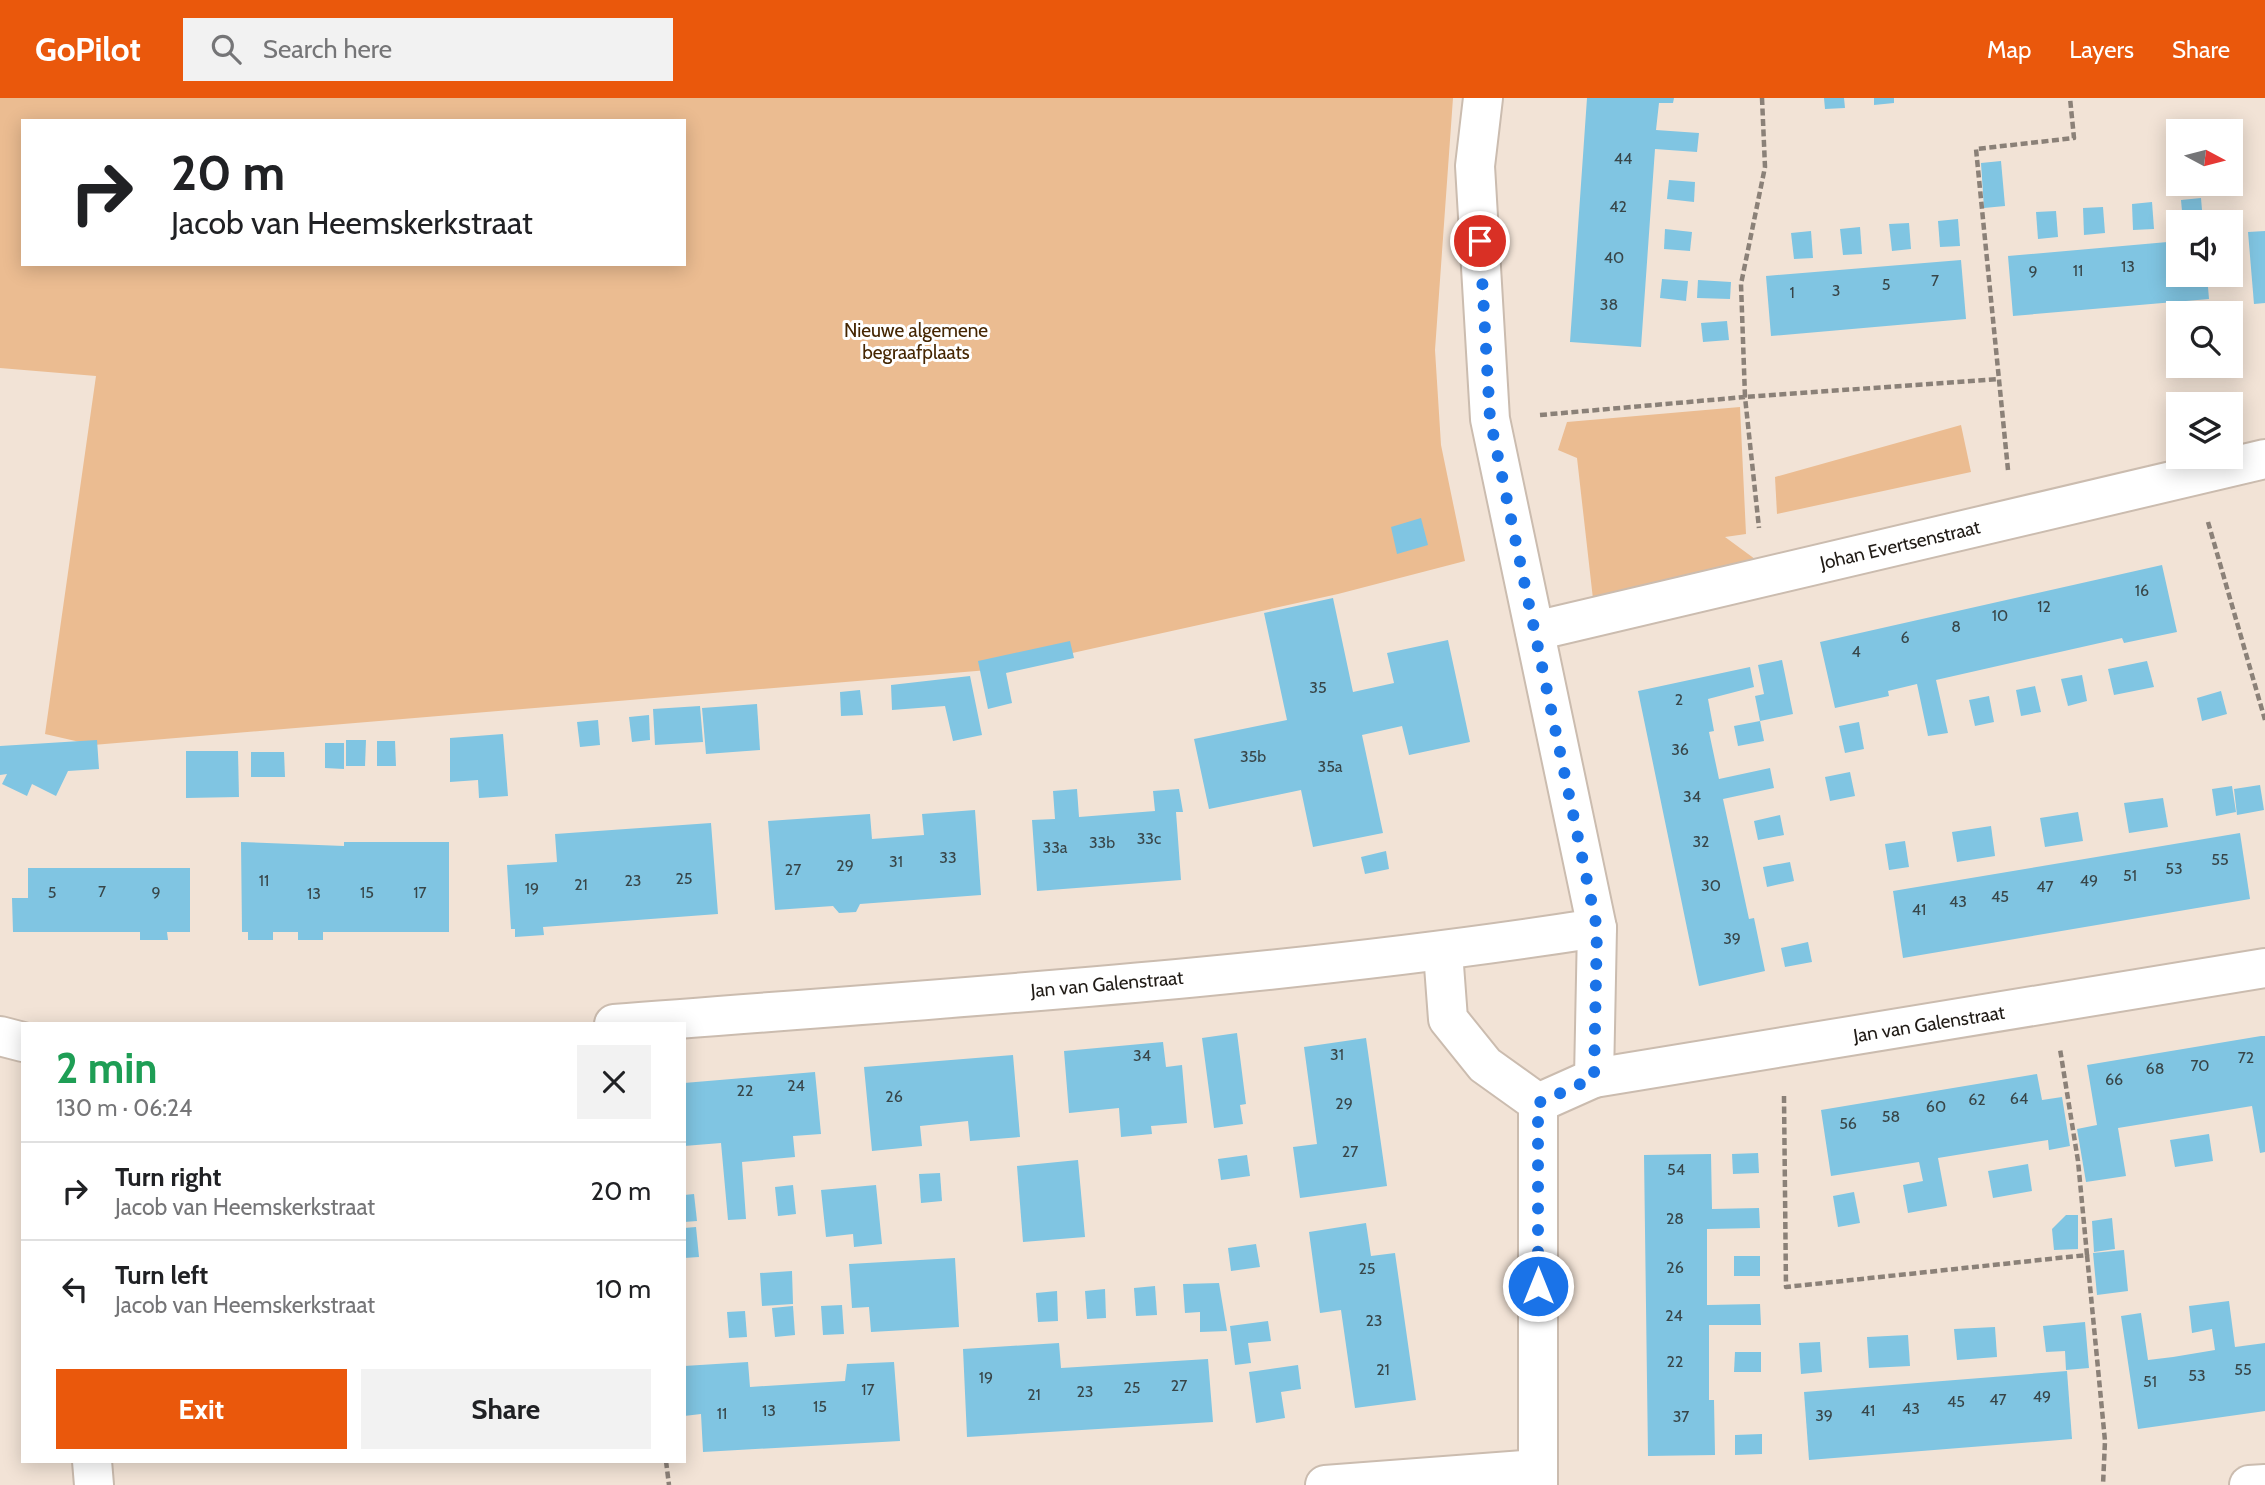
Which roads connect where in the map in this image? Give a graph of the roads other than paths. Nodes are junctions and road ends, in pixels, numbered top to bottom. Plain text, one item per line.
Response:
1 (1483, 98) edge
2 (2265, 459) edge
3 (1535, 631) junction
4 (1597, 928) junction
5 (1443, 952) junction
6 (2265, 968) edge
7 (639, 1022) edge
8 (0, 1036) edge
9 (21, 1041) edge
10 (1594, 1078) junction
11 (1538, 1103) junction
12 (92, 1463) edge
13 (1537, 1477) edge
14 (2265, 1484) edge
15 (94, 1485) edge
16 (1325, 1485) edge
17 (2249, 1485) edge

1 - 3 street
2 - 3 street, Johan Evertsenstraat
3 - 4 street
4 - 5 street, Jan van Galenstraat
4 - 10 street
5 - 7 street, Jan van Galenstraat
5 - 11 street
6 - 10 street, Jan van Galenstraat
8 - 9 street
10 - 11 street, Jan van Galenstraat
11 - 13 street
12 - 15 street
13 - 16 street
14 - 17 street

